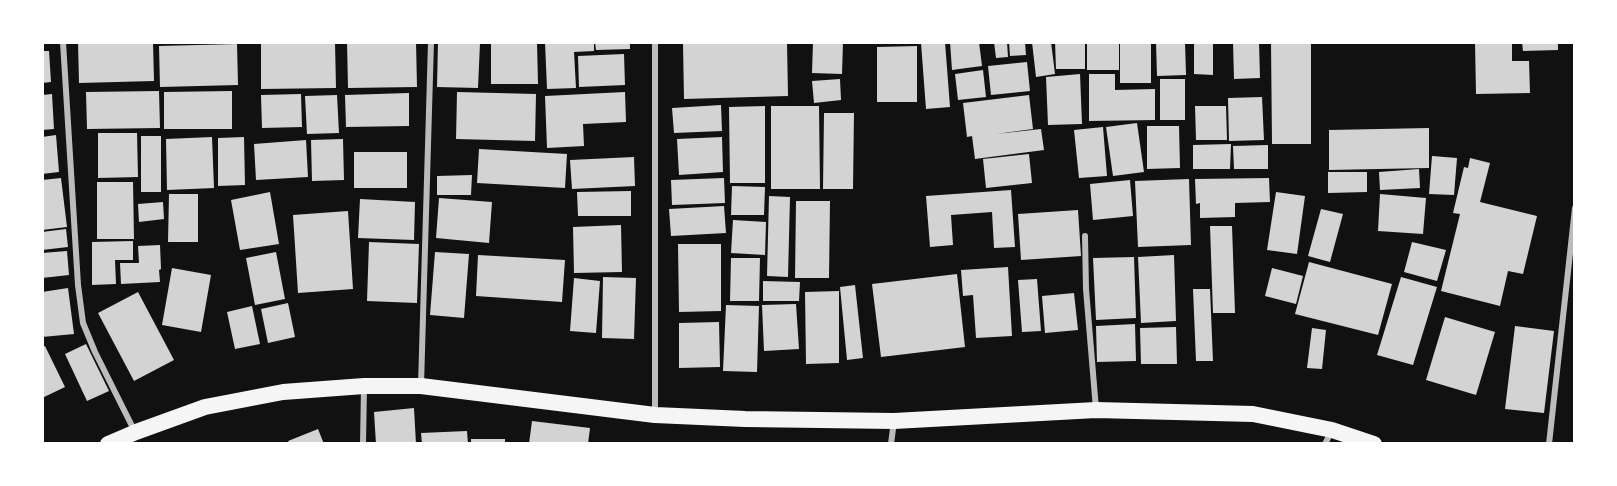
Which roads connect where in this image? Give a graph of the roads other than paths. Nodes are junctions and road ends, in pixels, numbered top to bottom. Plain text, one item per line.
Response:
1 (63, 42) edge
2 (431, 42) edge
3 (655, 42) edge
4 (1575, 208) edge
5 (1085, 236) dead end
6 (364, 386) junction
7 (421, 386) junction
8 (1096, 410) junction
9 (655, 415) junction
10 (894, 421) junction
11 (136, 432) junction
12 (1329, 437) edge
13 (108, 444) edge
14 (363, 444) edge
15 (891, 444) edge
16 (1374, 444) edge
17 (1550, 444) edge

1 - 11 street
2 - 7 street
3 - 9 street
4 - 17 street
5 - 8 street
6 - 7 highway
6 - 11 highway
6 - 14 street
7 - 9 highway
8 - 10 highway
8 - 12 highway
9 - 10 highway
10 - 15 street
11 - 13 highway
12 - 16 highway

